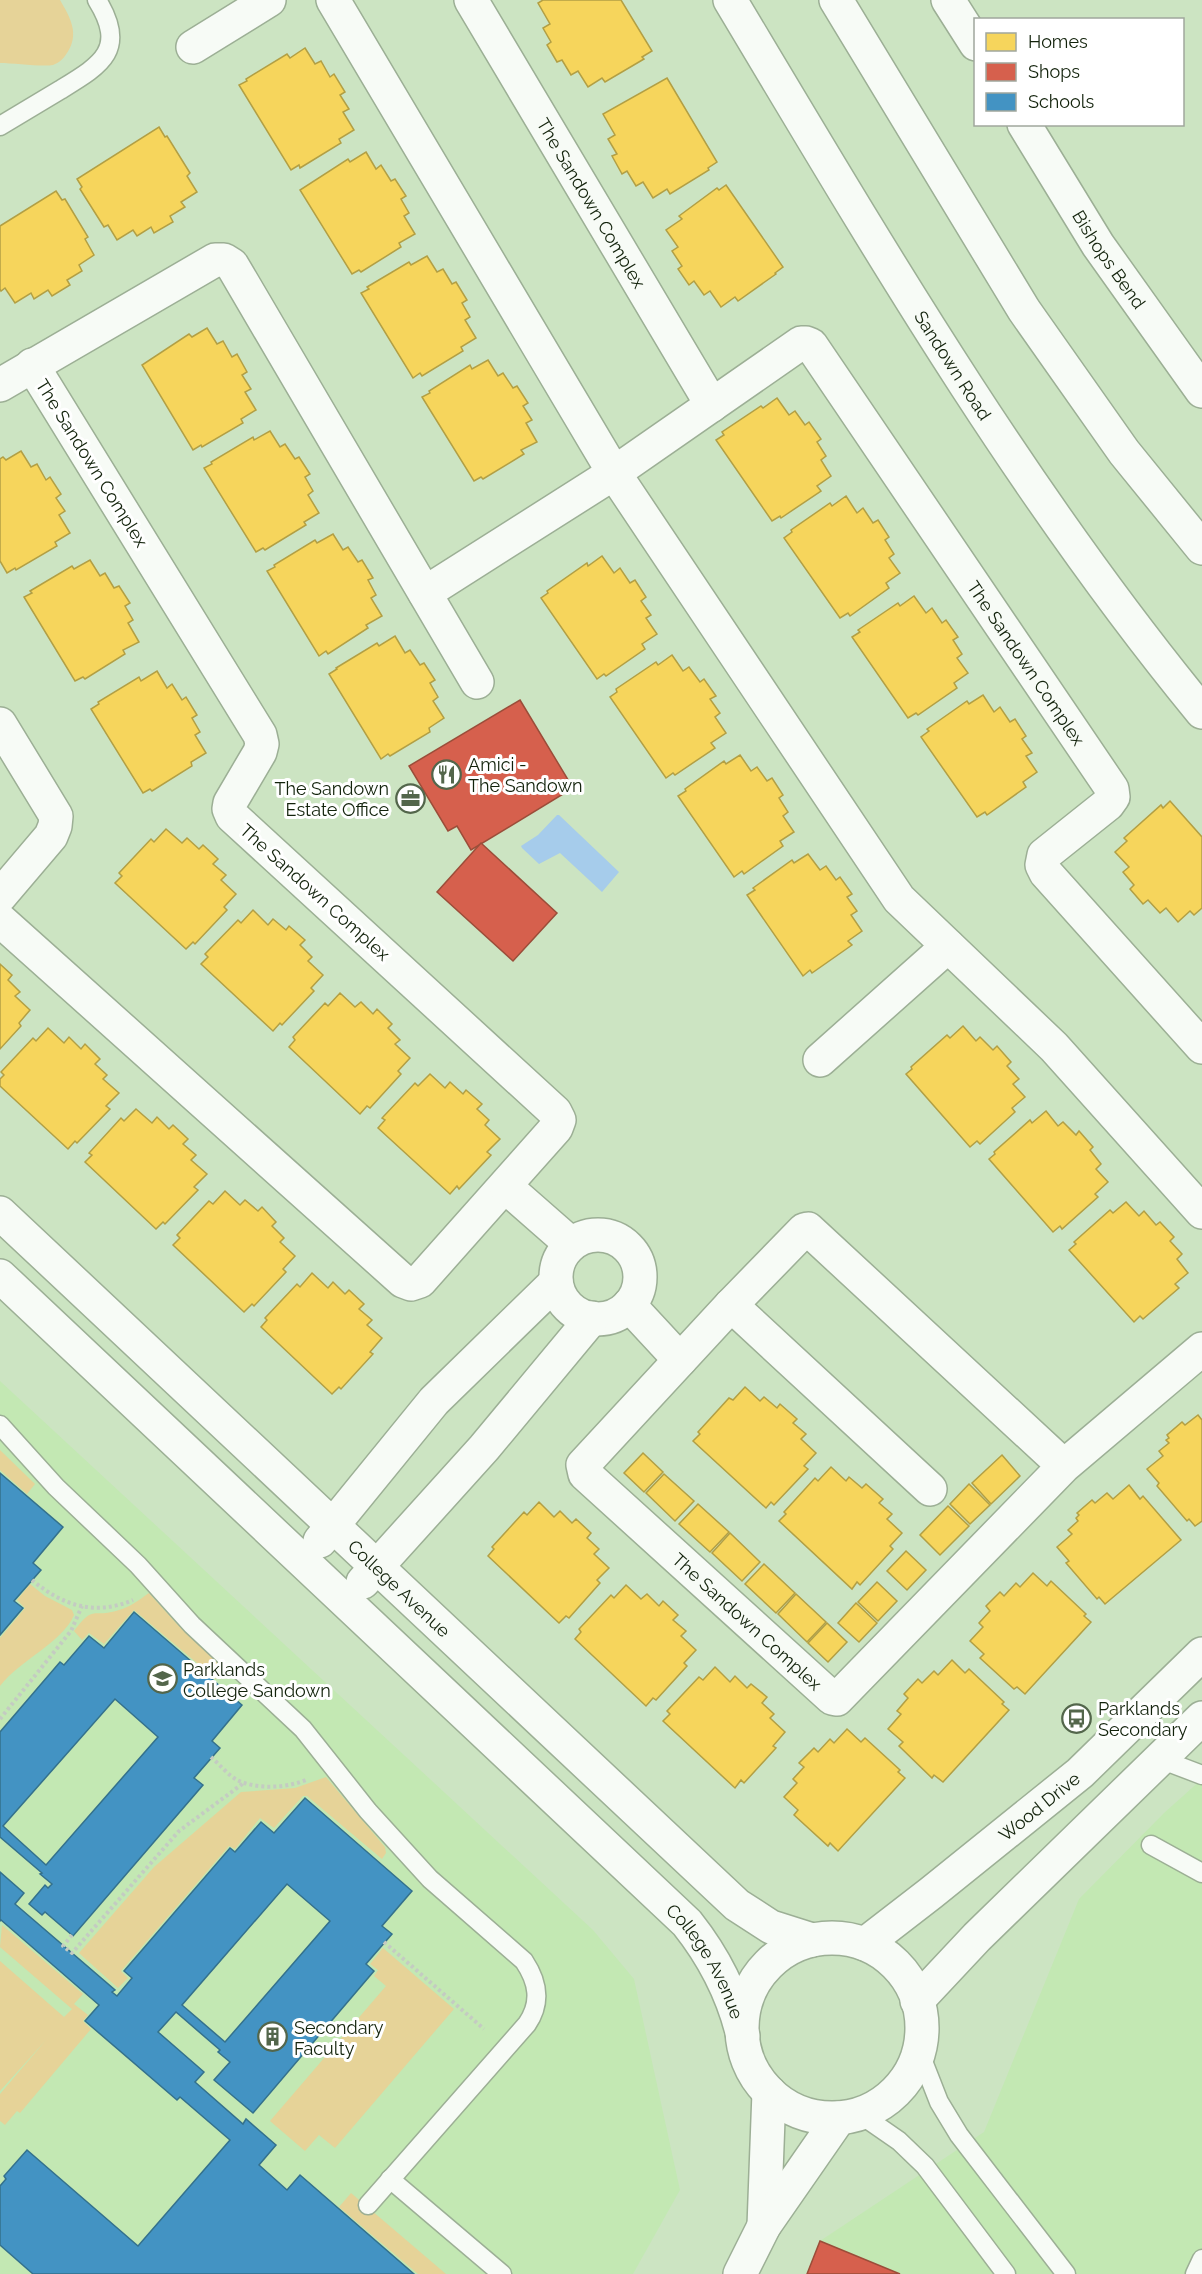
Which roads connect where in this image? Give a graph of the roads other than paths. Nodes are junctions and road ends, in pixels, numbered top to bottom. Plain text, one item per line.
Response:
1 (98, 0) edge
2 (269, 0) edge
3 (333, 0) edge
4 (471, 0) edge
5 (730, 0) edge
6 (836, 0) edge
7 (948, 0) edge
8 (974, 42) edge
9 (194, 47) dead end
10 (0, 126) edge
11 (1025, 126) edge
12 (32, 365) junction
13 (0, 385) edge
14 (1202, 391) edge
15 (712, 405) junction
16 (614, 472) junction
17 (1202, 548) edge
18 (425, 593) junction
19 (477, 682) dead end
20 (1202, 712) edge
21 (0, 724) edge
22 (0, 896) edge
23 (0, 920) edge
24 (948, 946) junction
25 (1202, 1047) edge
26 (820, 1060) dead end
27 (506, 1187) junction
28 (1202, 1212) edge
29 (0, 1213) edge
30 (571, 1244) junction
31 (4, 1282) edge
32 (556, 1282) junction
33 (629, 1305) junction
34 (731, 1305) junction
35 (592, 1318) junction
36 (1202, 1349) edge
37 (680, 1360) junction
38 (0, 1425) edge
39 (1064, 1467) junction
40 (930, 1489) dead end
41 (333, 1526) junction
42 (303, 1561) junction
43 (378, 1567) junction
44 (345, 1600) junction
45 (1202, 1654) edge
46 (1202, 1718) edge
47 (1160, 1759) junction
48 (1202, 1775) edge
49 (1151, 1845) dead end
50 (1202, 1873) edge
51 (812, 1940) junction
52 (865, 1944) junction
53 (917, 2001) junction
54 (743, 2036) junction
55 (919, 2051) junction
56 (769, 2092) junction
57 (850, 2116) junction
58 (390, 2179) junction
59 (368, 2205) dead end
60 (764, 2226) junction
61 (1202, 2259) edge
62 (502, 2274) edge
63 (740, 2274) edge
64 (1006, 2274) edge
65 (1066, 2274) edge
66 (1195, 2274) edge

1 - 10 lane
2 - 9 street
3 - 16 street
4 - 15 street, The Sandown Complex
5 - 20 street, Sandown Road
6 - 17 street
7 - 8 street
11 - 14 street, Bishops Bend
12 - 13 street, The Sandown Complex
12 - 18 street, The Sandown Complex
12 - 27 street, The Sandown Complex
15 - 16 street, The Sandown Complex
15 - 25 street, The Sandown Complex
16 - 18 street, The Sandown Complex
16 - 24 street
18 - 19 street, The Sandown Complex
21 - 22 street
23 - 27 street, The Sandown Complex
24 - 26 street
24 - 28 street
27 - 30 street
29 - 41 street, College Avenue
30 - 32 street
30 - 33 street
31 - 42 street, College Avenue
32 - 35 street
32 - 41 street
33 - 35 street
33 - 37 street
34 - 37 street, The Sandown Complex
34 - 39 street, The Sandown Complex
34 - 40 street
35 - 43 street
36 - 39 street, The Sandown Complex
37 - 39 street, The Sandown Complex
38 - 58 lane
41 - 42 street
41 - 43 street, College Avenue
42 - 44 street, College Avenue
43 - 44 street
43 - 51 street, College Avenue
44 - 54 street, College Avenue
45 - 52 street, Wood Drive
46 - 47 street
47 - 48 lane
47 - 53 street
49 - 50 lane
51 - 52 street
51 - 54 street
52 - 53 street
53 - 55 street
54 - 56 street
55 - 57 street
55 - 65 lane
56 - 57 street
56 - 60 street
57 - 60 street
57 - 64 lane
58 - 59 lane
58 - 62 lane
60 - 63 street
61 - 66 lane

